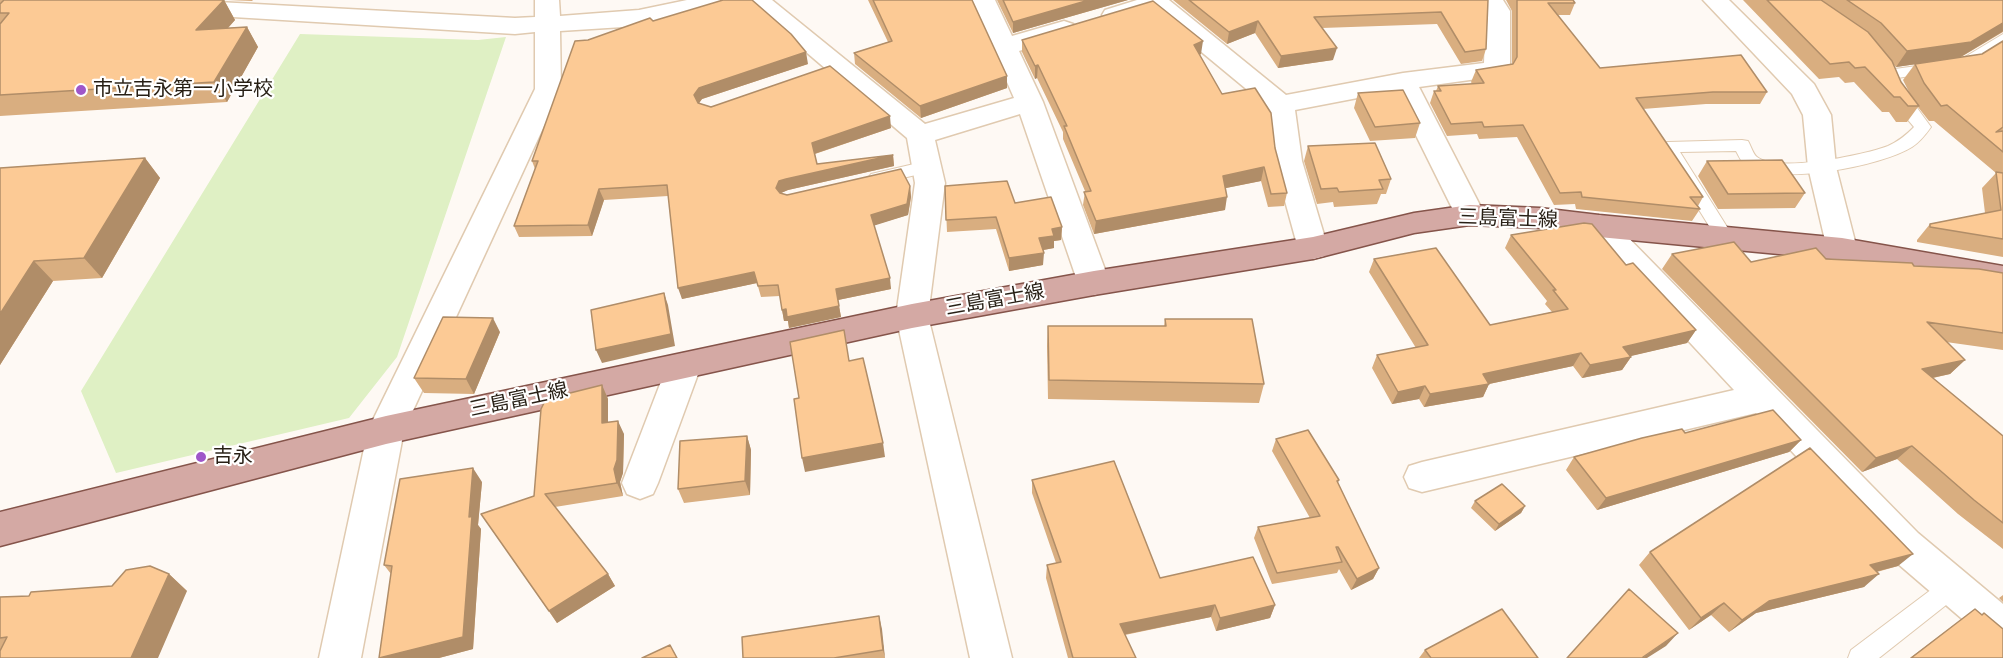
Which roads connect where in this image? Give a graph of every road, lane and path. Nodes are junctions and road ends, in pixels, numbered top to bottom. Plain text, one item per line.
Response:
1 (720, 0) edge
2 (757, 0) edge
3 (983, 0) edge
4 (1491, 0) edge
5 (1714, 0) edge
6 (213, 4) edge
7 (163, 6) edge
8 (548, 13) edge
9 (2003, 39) edge
10 (1003, 47) junction
11 (1871, 51) edge
12 (1891, 74) junction
13 (1403, 81) junction
14 (1029, 102) junction
15 (1281, 104) junction
16 (920, 135) junction
17 (927, 167) junction
18 (1822, 167) junction
19 (858, 182) edge
20 (1470, 215) junction
21 (1599, 226) junction
22 (1725, 238) junction
23 (1313, 248) junction
24 (1842, 249) junction
25 (2003, 277) edge
26 (1094, 283) junction
27 (912, 316) junction
28 (684, 366) junction
29 (1763, 397) junction
30 (386, 430) junction
31 (1422, 477) dead end
32 (640, 483) dead end
33 (0, 529) edge
34 (1952, 587) junction
35 (2003, 629) edge
36 (340, 658) edge
37 (992, 658) edge
38 (1860, 658) edge

1 - 8 street
2 - 16 street
3 - 10 street
4 - 13 street
5 - 18 street
6 - 7 street
6 - 8 street
8 - 30 street
9 - 12 lane
10 - 14 street
10 - 15 street
11 - 12 lane
12 - 18 lane
13 - 15 street
13 - 20 street
14 - 16 street
14 - 26 street
15 - 23 street
16 - 17 street
17 - 19 lane
17 - 27 street
18 - 22 lane
18 - 24 street
20 - 21 main road, 三島富士線
20 - 23 main road, 三島富士線
21 - 22 main road, 三島富士線
21 - 29 street
22 - 24 main road, 三島富士線
23 - 26 main road, 三島富士線
24 - 25 main road, 三島富士線
26 - 27 main road, 三島富士線
27 - 28 main road, 三島富士線
27 - 37 street
28 - 30 main road, 三島富士線
28 - 32 street
29 - 31 street
29 - 34 street
30 - 33 main road, 三島富士線
30 - 36 street
34 - 35 street
34 - 38 lane

